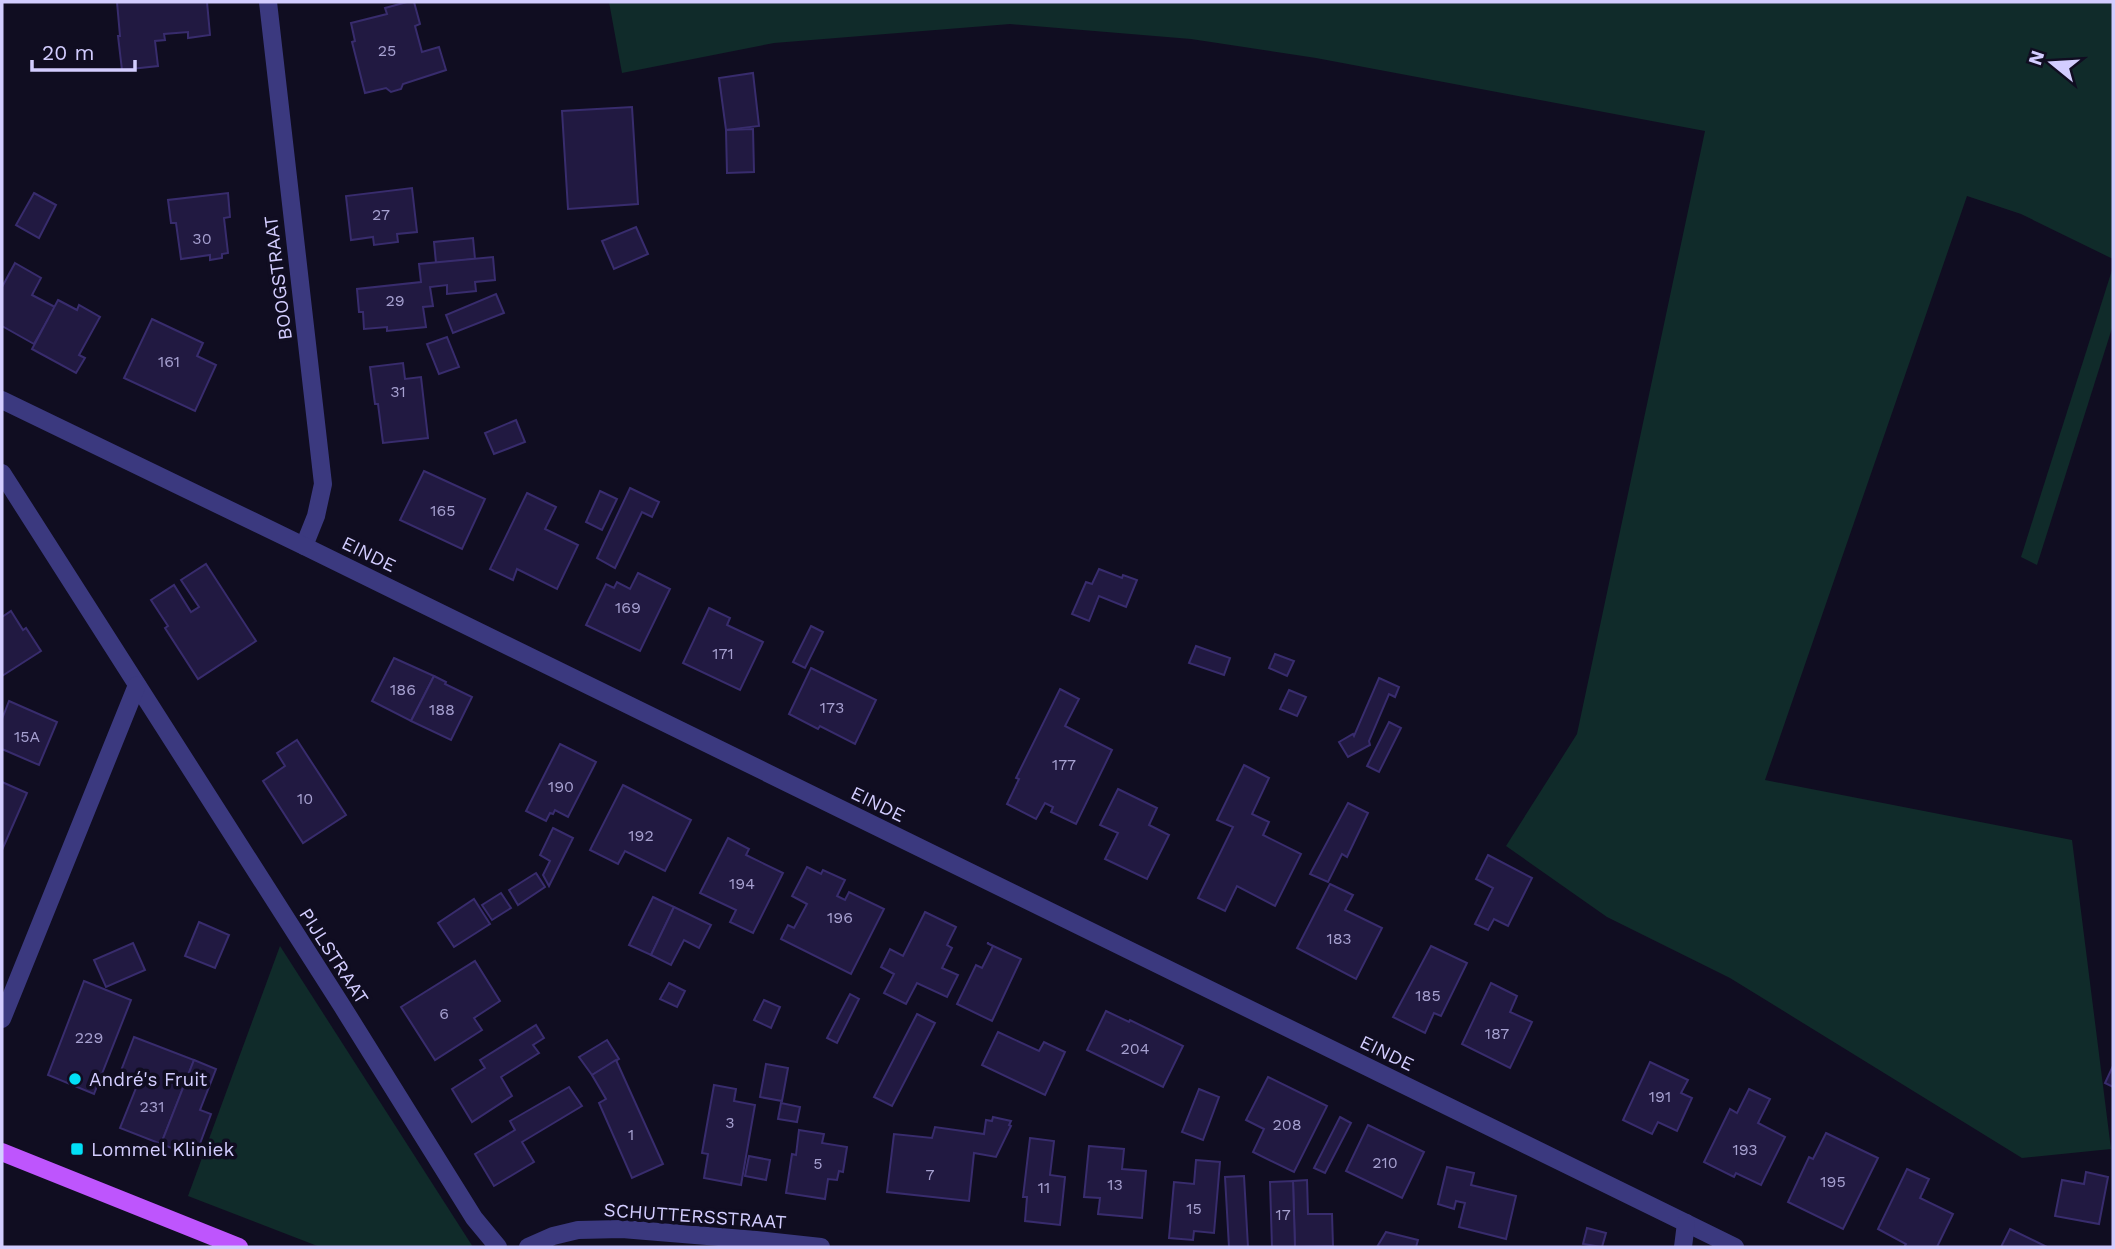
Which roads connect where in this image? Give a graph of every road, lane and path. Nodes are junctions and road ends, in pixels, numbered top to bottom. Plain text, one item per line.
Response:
1 (268, 2) edge
2 (2, 400) edge
3 (2, 473) edge
4 (304, 546) junction
5 (137, 685) junction
6 (2, 1019) edge
7 (2, 1152) edge
8 (1686, 1223) junction
9 (239, 1247) edge
10 (498, 1247) edge
11 (528, 1247) edge
12 (821, 1247) edge
13 (1683, 1247) edge
14 (1735, 1247) edge

1 - 4 street, BOOGSTRAAT
2 - 4 street, EINDE
3 - 5 street, PIJLSTRAAT
4 - 8 street, EINDE
5 - 6 street
5 - 10 street, PIJLSTRAAT
7 - 9 main road
8 - 13 street
8 - 14 street, EINDE
11 - 12 street, SCHUTTERSSTRAAT

